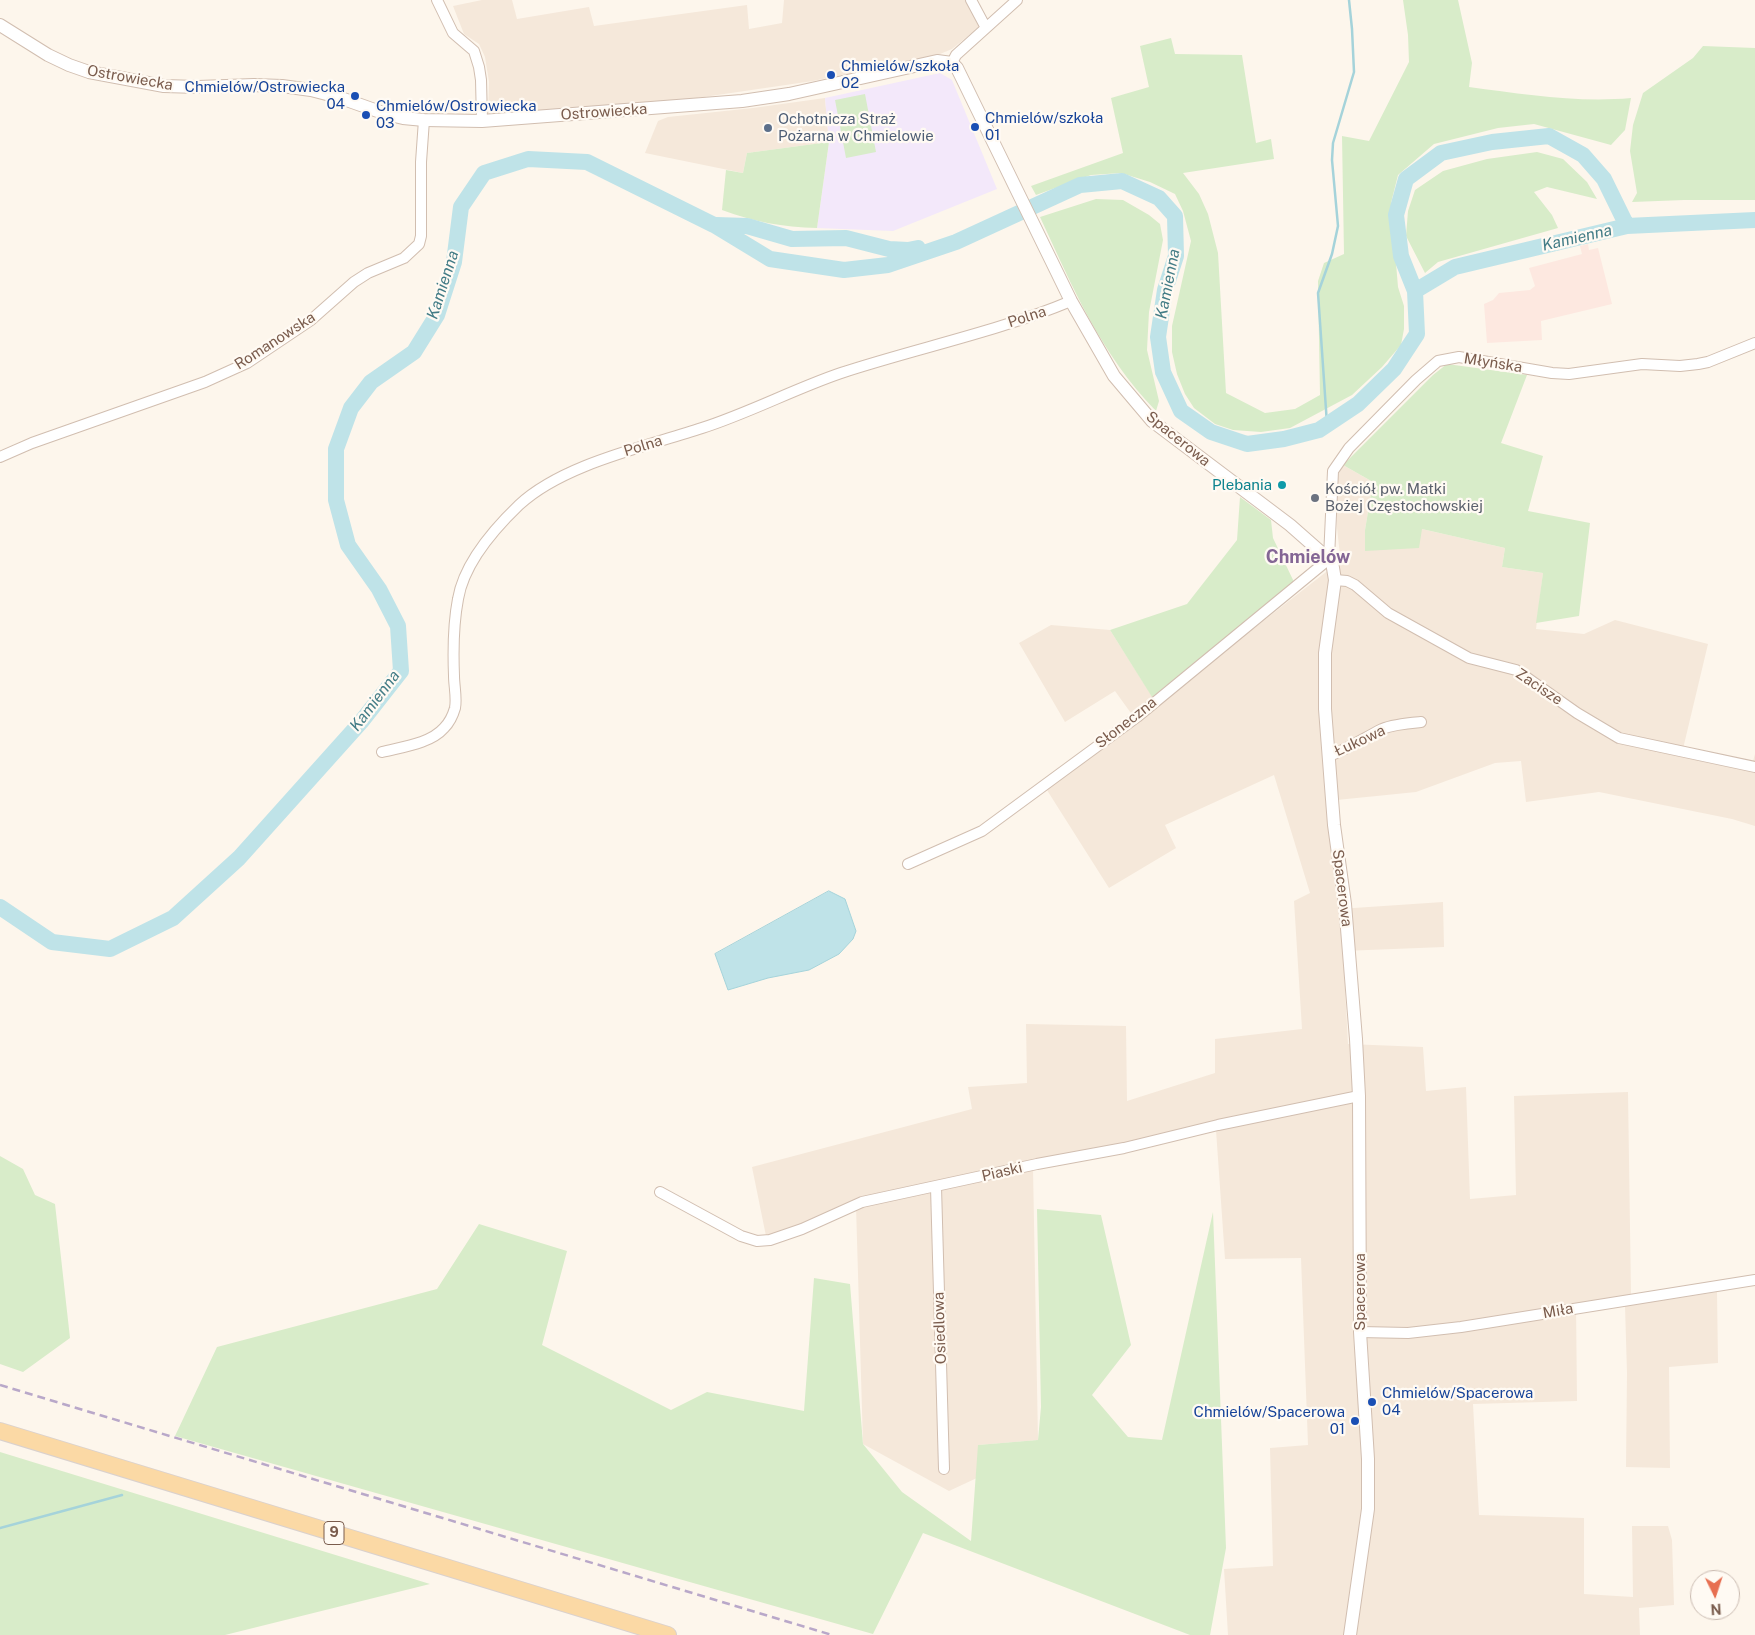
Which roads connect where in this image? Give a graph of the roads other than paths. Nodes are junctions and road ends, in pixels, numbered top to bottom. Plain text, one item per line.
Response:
1 (437, 0) edge
2 (971, 0) edge
3 (1017, 0) edge
4 (0, 25) edge
5 (986, 28) junction
6 (952, 63) junction
7 (424, 120) junction
8 (482, 121) junction
9 (1071, 301) junction
10 (1755, 344) edge
11 (0, 457) edge
12 (1329, 558) junction
13 (1335, 580) junction
14 (1421, 722) dead end
15 (382, 752) dead end
16 (1329, 756) junction
17 (1755, 767) edge
18 (908, 864) dead end
19 (1359, 1096) junction
20 (936, 1187) junction
21 (660, 1192) dead end
22 (1755, 1280) edge
23 (1360, 1332) junction
24 (0, 1431) edge
25 (944, 1469) dead end
26 (668, 1635) edge
27 (1350, 1635) edge

1 - 8 street
2 - 5 street
3 - 5 street
4 - 7 street, Ostrowiecka
5 - 6 street
6 - 8 street, Ostrowiecka
6 - 9 street, Spacerowa
7 - 8 street, Ostrowiecka
7 - 11 street, Romanowska
9 - 12 street, Spacerowa
9 - 15 street, Polna
10 - 12 street, Młyńska
12 - 13 street, Spacerowa
12 - 18 street, Słoneczna
13 - 16 street, Spacerowa
13 - 17 street, Zacisze
14 - 16 street, Łukowa
16 - 19 street, Spacerowa
19 - 20 street, Piaski
19 - 23 street, Spacerowa
20 - 21 street, Piaski
20 - 25 street, Osiedlowa
22 - 23 street, Miła
23 - 27 street, Spacerowa
24 - 26 main road, 9

